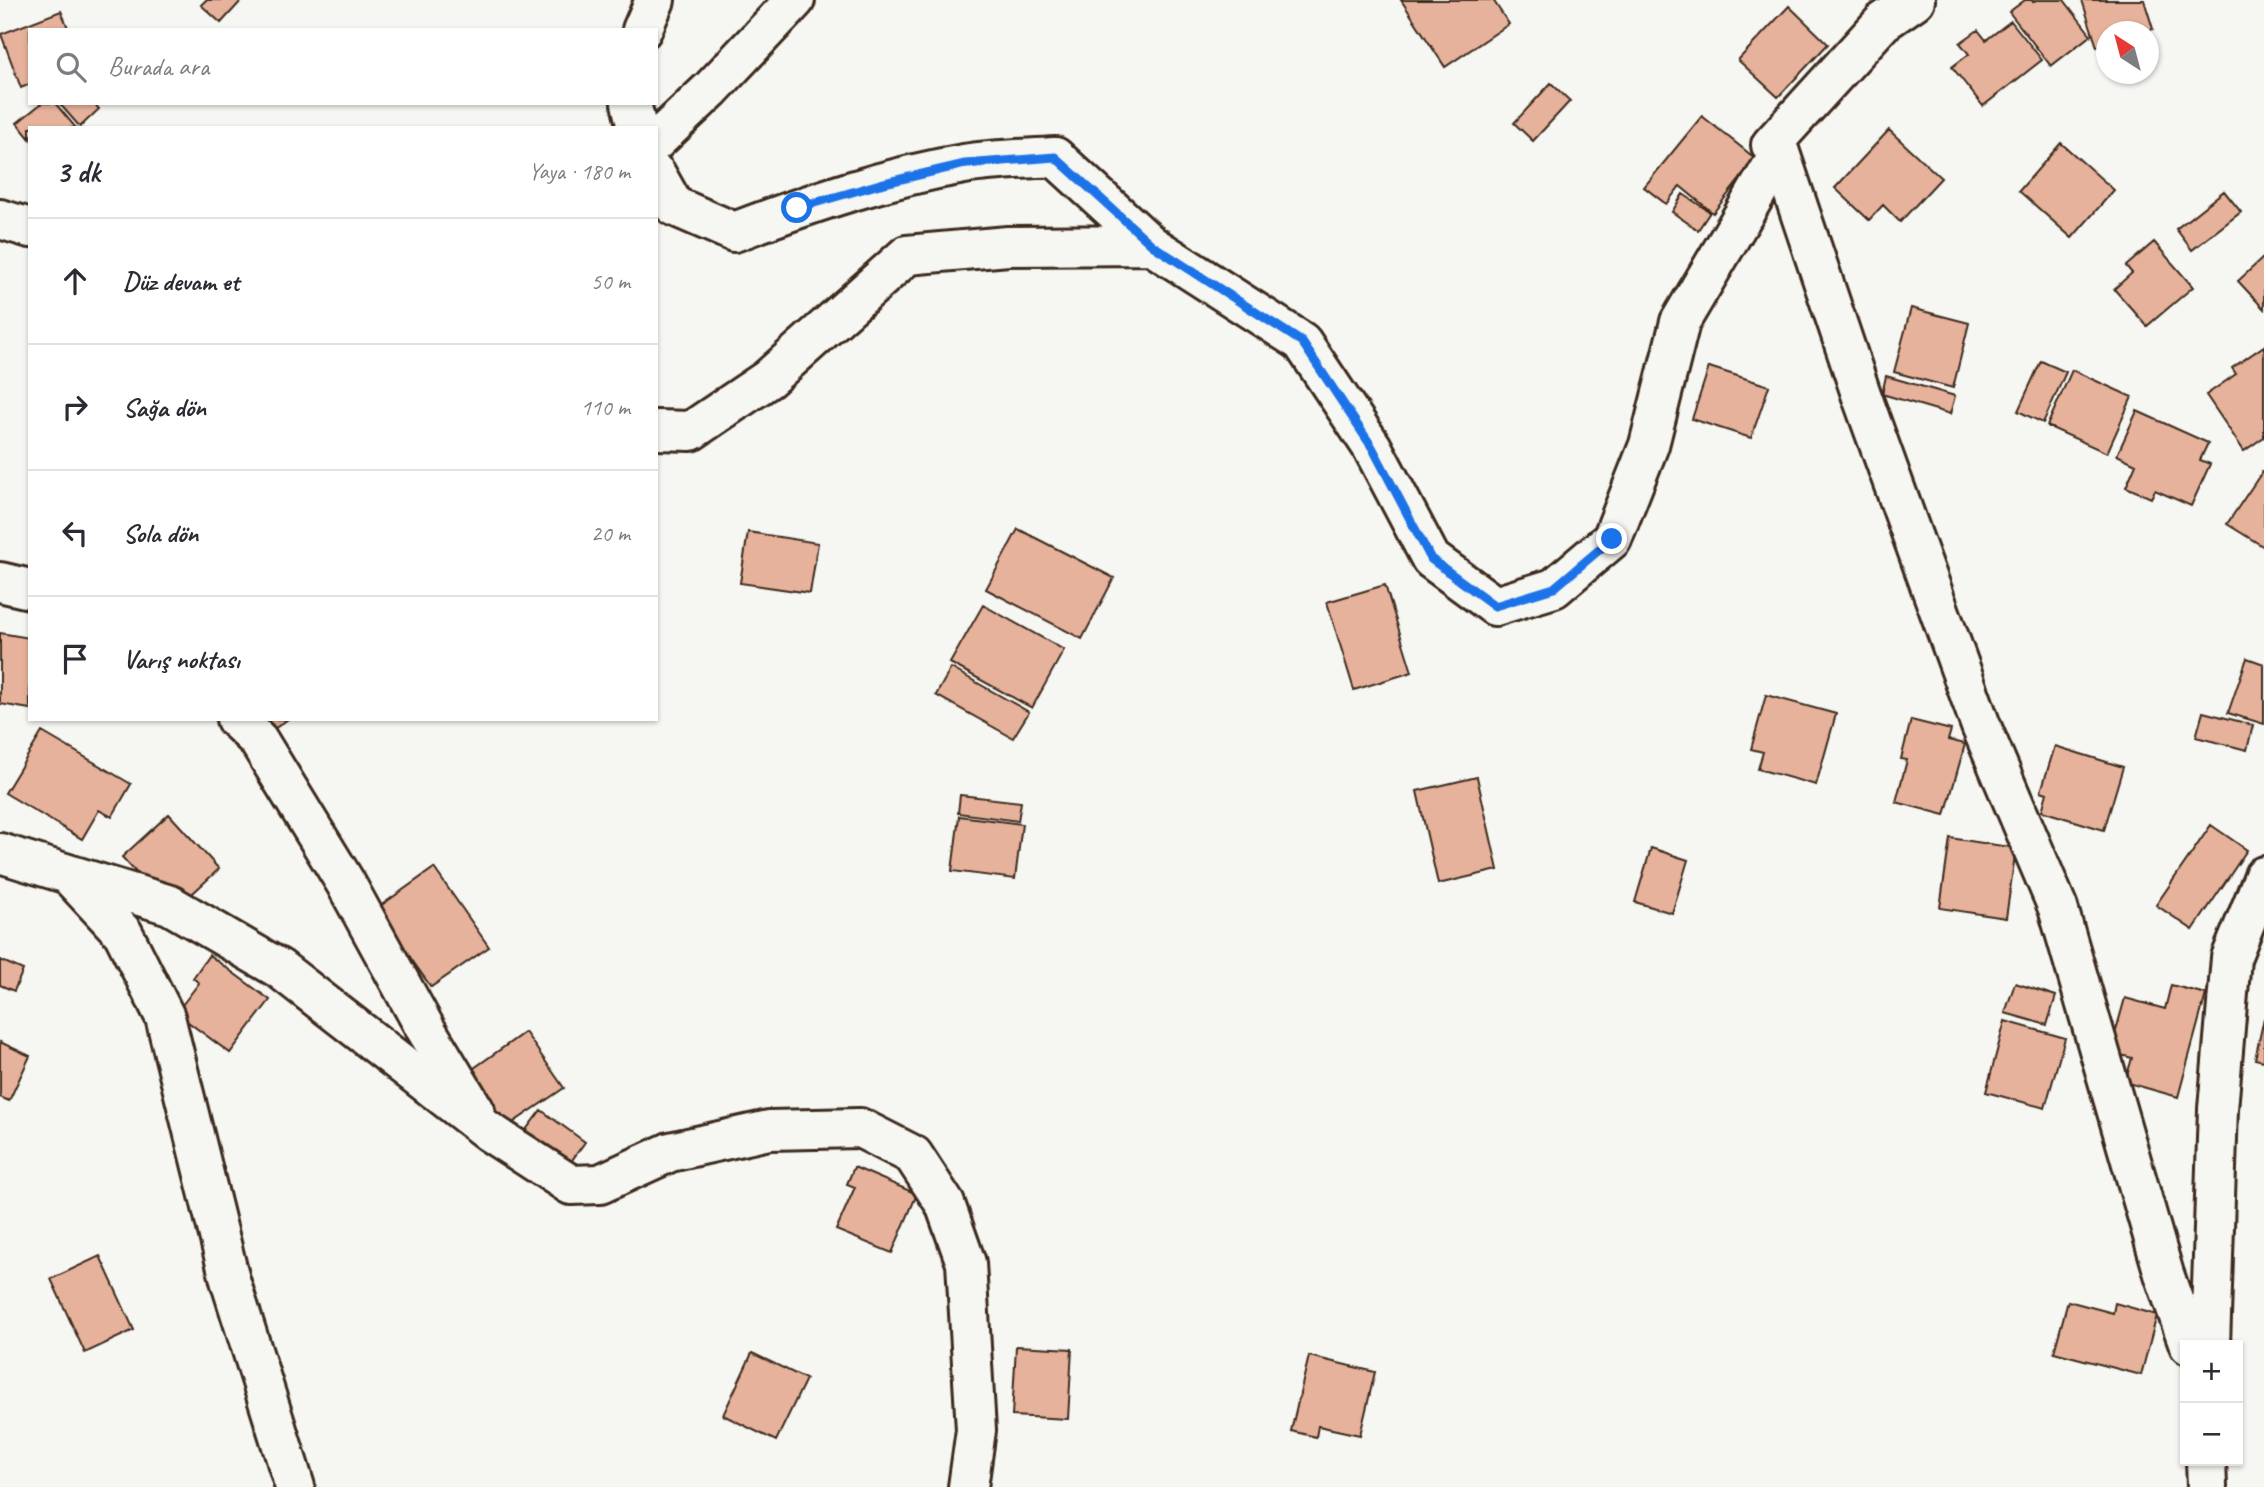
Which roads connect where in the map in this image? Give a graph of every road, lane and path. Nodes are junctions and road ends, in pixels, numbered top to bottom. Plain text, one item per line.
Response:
1 (655, 0) edge
2 (795, 0) edge
3 (1915, 0) edge
4 (1877, 7) edge
5 (643, 28) edge
6 (631, 105) edge
7 (637, 126) edge
8 (658, 139) edge
9 (1780, 153) junction
10 (658, 178) edge
11 (0, 219) edge
12 (28, 227) edge
13 (1152, 245) junction
14 (658, 430) edge
15 (0, 582) edge
16 (28, 589) edge
17 (238, 721) edge
18 (0, 853) edge
19 (68, 874) junction
20 (2264, 876) edge
21 (488, 1131) junction
22 (2187, 1340) edge
23 (2210, 1340) edge
24 (2206, 1466) edge
25 (295, 1487) edge
26 (968, 1487) edge
27 (2207, 1487) edge

1 - 5 street
2 - 8 street
3 - 4 street
4 - 9 street
6 - 7 street
9 - 13 street
9 - 22 street
10 - 13 street
11 - 12 street
13 - 14 street
15 - 16 street
17 - 21 street
18 - 19 street
19 - 21 street
19 - 25 street
20 - 23 street
21 - 26 street
24 - 27 street

